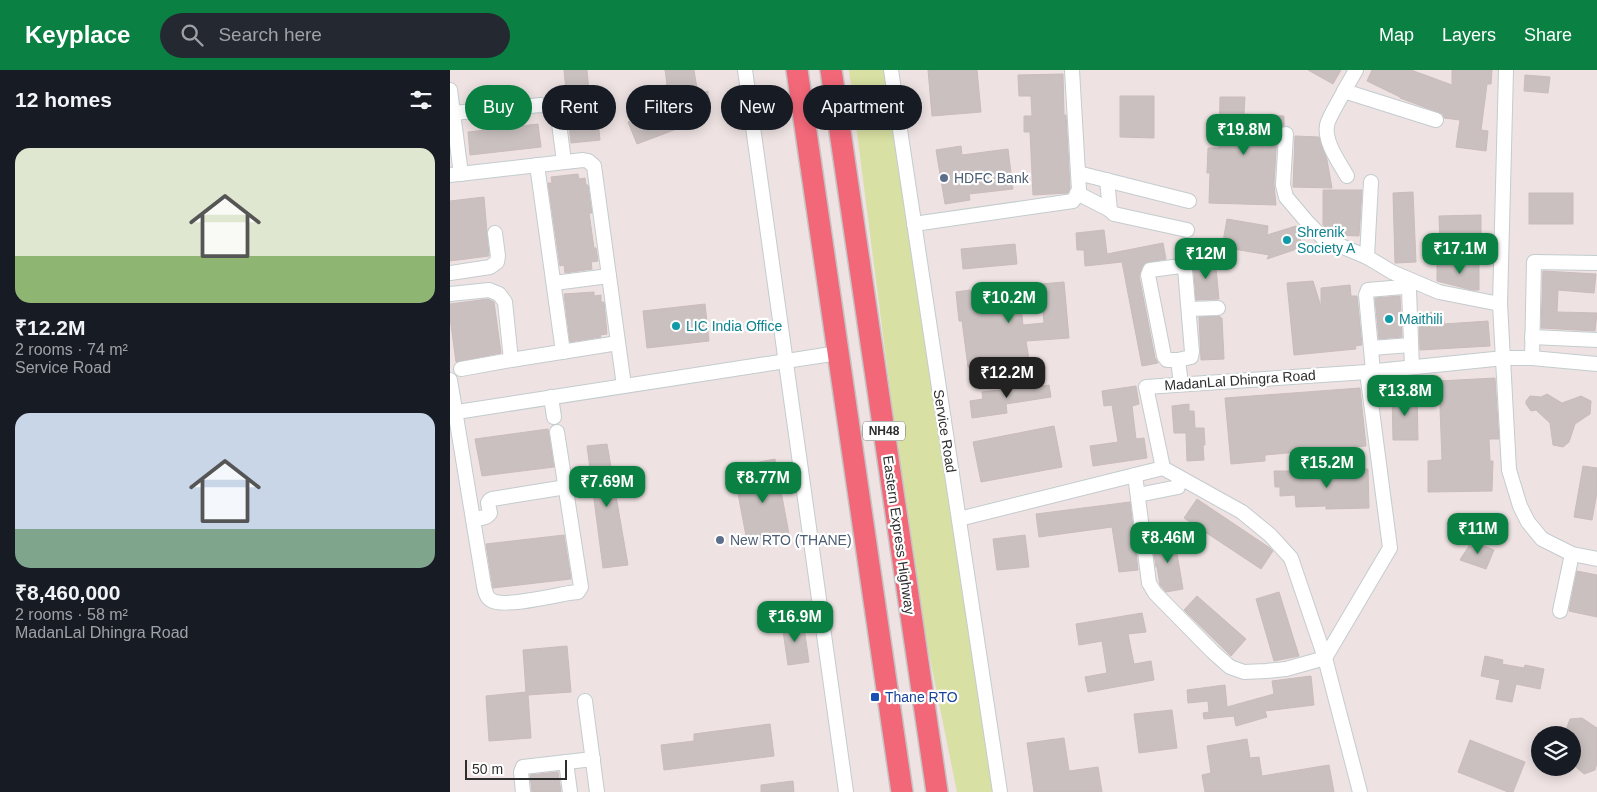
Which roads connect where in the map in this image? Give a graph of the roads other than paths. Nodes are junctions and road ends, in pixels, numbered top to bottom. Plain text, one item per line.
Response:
1 (745, 70) edge
2 (797, 70) edge
3 (831, 70) edge
4 (892, 70) edge
5 (1072, 70) edge
6 (1356, 70) edge
7 (1506, 70) edge
8 (450, 90) edge
9 (1344, 90) junction
10 (453, 112) junction
11 (1436, 120) dead end
12 (1286, 134) dead end
13 (564, 162) junction
14 (537, 165) junction
15 (1078, 173) junction
16 (455, 174) edge
17 (1347, 176) dead end
18 (1107, 180) junction
19 (1371, 182) dead end
20 (1078, 192) junction
21 (1189, 201) dead end
22 (1110, 210) junction
23 (914, 224) junction
24 (1187, 230) dead end
25 (496, 233) dead end
26 (1367, 257) junction
27 (1597, 263) edge
28 (450, 273) edge
29 (609, 276) junction
30 (554, 283) junction
31 (450, 294) edge
32 (1500, 304) junction
33 (1218, 308) dead end
34 (1189, 309) junction
35 (1532, 337) junction
36 (1597, 340) edge
37 (618, 344) junction
38 (1411, 345) junction
39 (1371, 348) junction
40 (564, 352) junction
41 (838, 353) junction
42 (1504, 358) junction
43 (1532, 358) junction
44 (511, 360) junction
45 (1178, 360) junction
46 (786, 361) junction
47 (1597, 364) edge
48 (1412, 368) junction
49 (461, 369) dead end
50 (1370, 372) junction
51 (450, 380) edge
52 (1181, 384) junction
53 (624, 386) junction
54 (550, 397) junction
55 (453, 412) edge
56 (554, 417) dead end
57 (558, 432) dead end
58 (1163, 468) junction
59 (1135, 475) junction
60 (566, 487) junction
61 (1178, 487) dead end
62 (1138, 495) junction
63 (473, 519) junction
64 (959, 519) junction
65 (1572, 554) junction
66 (1597, 559) edge
67 (1560, 611) dead end
68 (1325, 658) junction
69 (585, 701) dead end
70 (593, 759) junction
71 (566, 762) junction
72 (523, 792) edge
73 (570, 792) edge
74 (597, 792) edge
75 (846, 792) edge
76 (902, 792) edge
77 (937, 792) edge
78 (1000, 792) edge
79 (1360, 792) edge

1 - 46 street
2 - 41 highway, NH48
3 - 77 highway, Eastern Express Highway / NH48
4 - 23 street, Service Road
5 - 15 street
6 - 9 street
7 - 32 street
8 - 10 street
9 - 11 street
9 - 17 street
10 - 13 street
10 - 16 street
12 - 26 street
13 - 14 street
13 - 29 street
14 - 16 street
14 - 30 street
15 - 18 street
15 - 20 street
18 - 21 street
18 - 22 street
19 - 26 street
20 - 22 street
20 - 23 street
22 - 24 street
23 - 64 street, Service Road
25 - 28 street
26 - 32 street
27 - 35 street
29 - 30 street
29 - 37 street
30 - 40 street
31 - 44 street
32 - 42 street
33 - 34 street
34 - 45 street
34 - 45 street
35 - 36 street
35 - 43 street
37 - 40 street
37 - 53 street
38 - 39 street
38 - 39 street
38 - 48 street
39 - 50 street
40 - 44 street
41 - 46 street
41 - 76 highway, NH48
42 - 43 street, MadanLal Dhingra Road
42 - 48 street, MadanLal Dhingra Road
42 - 65 street
43 - 47 street, MadanLal Dhingra Road
44 - 49 street
45 - 52 street
46 - 53 street
46 - 75 street
48 - 50 street, MadanLal Dhingra Road
50 - 52 street, MadanLal Dhingra Road
50 - 68 street
51 - 55 street
52 - 58 street, MadanLal Dhingra Road
53 - 54 street
54 - 55 street
54 - 56 street
55 - 63 street
57 - 60 street
58 - 59 street
58 - 68 street
59 - 62 street
59 - 64 street
60 - 63 street
60 - 63 street
61 - 62 street
62 - 68 street
64 - 78 street, Service Road
65 - 66 street
65 - 67 street
68 - 79 street
69 - 70 street
70 - 71 street
70 - 74 street
71 - 72 street
71 - 73 street

